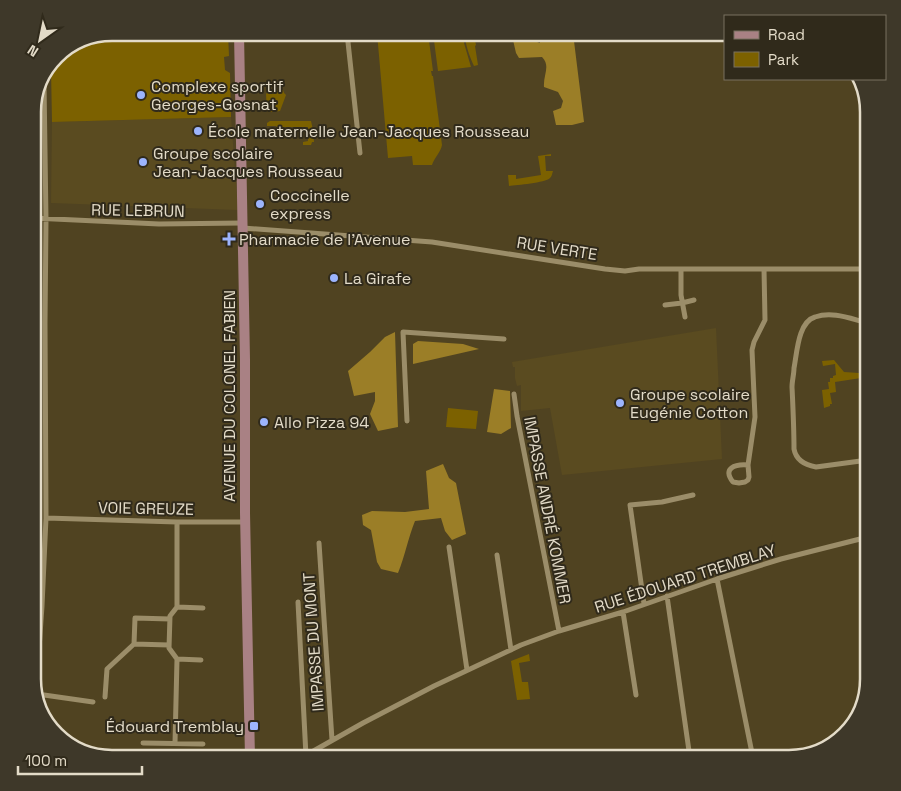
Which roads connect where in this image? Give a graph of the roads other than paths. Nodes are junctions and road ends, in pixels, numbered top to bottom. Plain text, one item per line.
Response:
1 (239, 41) edge
2 (348, 41) edge
3 (44, 94) edge
4 (360, 153) dead end
5 (41, 219) edge
6 (46, 220) junction
7 (243, 225) junction
8 (681, 269) junction
9 (764, 269) junction
10 (860, 269) edge
11 (694, 300) dead end
12 (682, 303) junction
13 (665, 305) dead end
14 (685, 317) dead end
15 (860, 321) edge
16 (504, 339) dead end
17 (514, 394) dead end
18 (407, 421) dead end
19 (860, 461) edge
20 (748, 465) junction
21 (693, 495) dead end
22 (46, 518) junction
23 (177, 522) junction
24 (245, 522) junction
25 (860, 539) edge
26 (319, 543) dead end
27 (448, 547) dead end
28 (497, 555) dead end
29 (717, 579) junction
30 (667, 596) junction
31 (298, 602) dead end
32 (644, 604) junction
33 (42, 606) joint
34 (176, 607) junction
35 (203, 608) dead end
36 (623, 612) junction
37 (170, 619) junction
38 (41, 623) edge
39 (559, 631) junction
40 (134, 644) junction
41 (169, 645) junction
42 (511, 650) junction
43 (177, 659) junction
44 (201, 660) dead end
45 (467, 670) junction
46 (43, 694) edge
47 (636, 695) dead end
48 (105, 697) dead end
49 (93, 702) dead end
50 (332, 740) junction
51 (143, 743) dead end
52 (175, 743) junction
53 (203, 744) dead end
54 (250, 750) edge
55 (304, 750) edge
56 (316, 750) edge
57 (689, 750) edge
58 (751, 750) edge

1 - 7 street, AVENUE DU COLONEL FABIEN
2 - 4 street
3 - 6 street
5 - 6 street, RUE LEBRUN
6 - 7 street, RUE LEBRUN
6 - 22 street
7 - 8 street, RUE VERTE
7 - 24 street, AVENUE DU COLONEL FABIEN
8 - 9 street, RUE VERTE
8 - 12 street
9 - 10 street, RUE VERTE
9 - 20 street
11 - 12 street
12 - 13 street
12 - 14 street
15 - 19 street
16 - 18 street
17 - 39 street, IMPASSE ANDRÉ KOMMER
20 - 20 street
21 - 32 street
22 - 23 street, VOIE GREUZE
22 - 33 street
23 - 24 street, VOIE GREUZE
23 - 34 street
24 - 54 street, AVENUE DU COLONEL FABIEN
25 - 29 street, RUE ÉDOUARD TREMBLAY
26 - 50 street, IMPASSE DU MONT
27 - 45 street
28 - 42 street
29 - 30 street, RUE ÉDOUARD TREMBLAY
29 - 58 street
30 - 32 street, RUE ÉDOUARD TREMBLAY
30 - 57 street
31 - 55 street, RUE ÉDOUARD TREMBLAY
32 - 36 street, RUE ÉDOUARD TREMBLAY
33 - 38 street
34 - 35 street
34 - 37 street
36 - 39 street, RUE ÉDOUARD TREMBLAY
36 - 47 street
37 - 40 street
37 - 41 street
39 - 42 street, RUE ÉDOUARD TREMBLAY
40 - 41 street
40 - 48 street
41 - 43 street
42 - 45 street, RUE ÉDOUARD TREMBLAY
43 - 44 street
43 - 52 street
45 - 50 street, RUE ÉDOUARD TREMBLAY
46 - 49 street
50 - 56 street, RUE ÉDOUARD TREMBLAY
51 - 52 street
52 - 53 street

